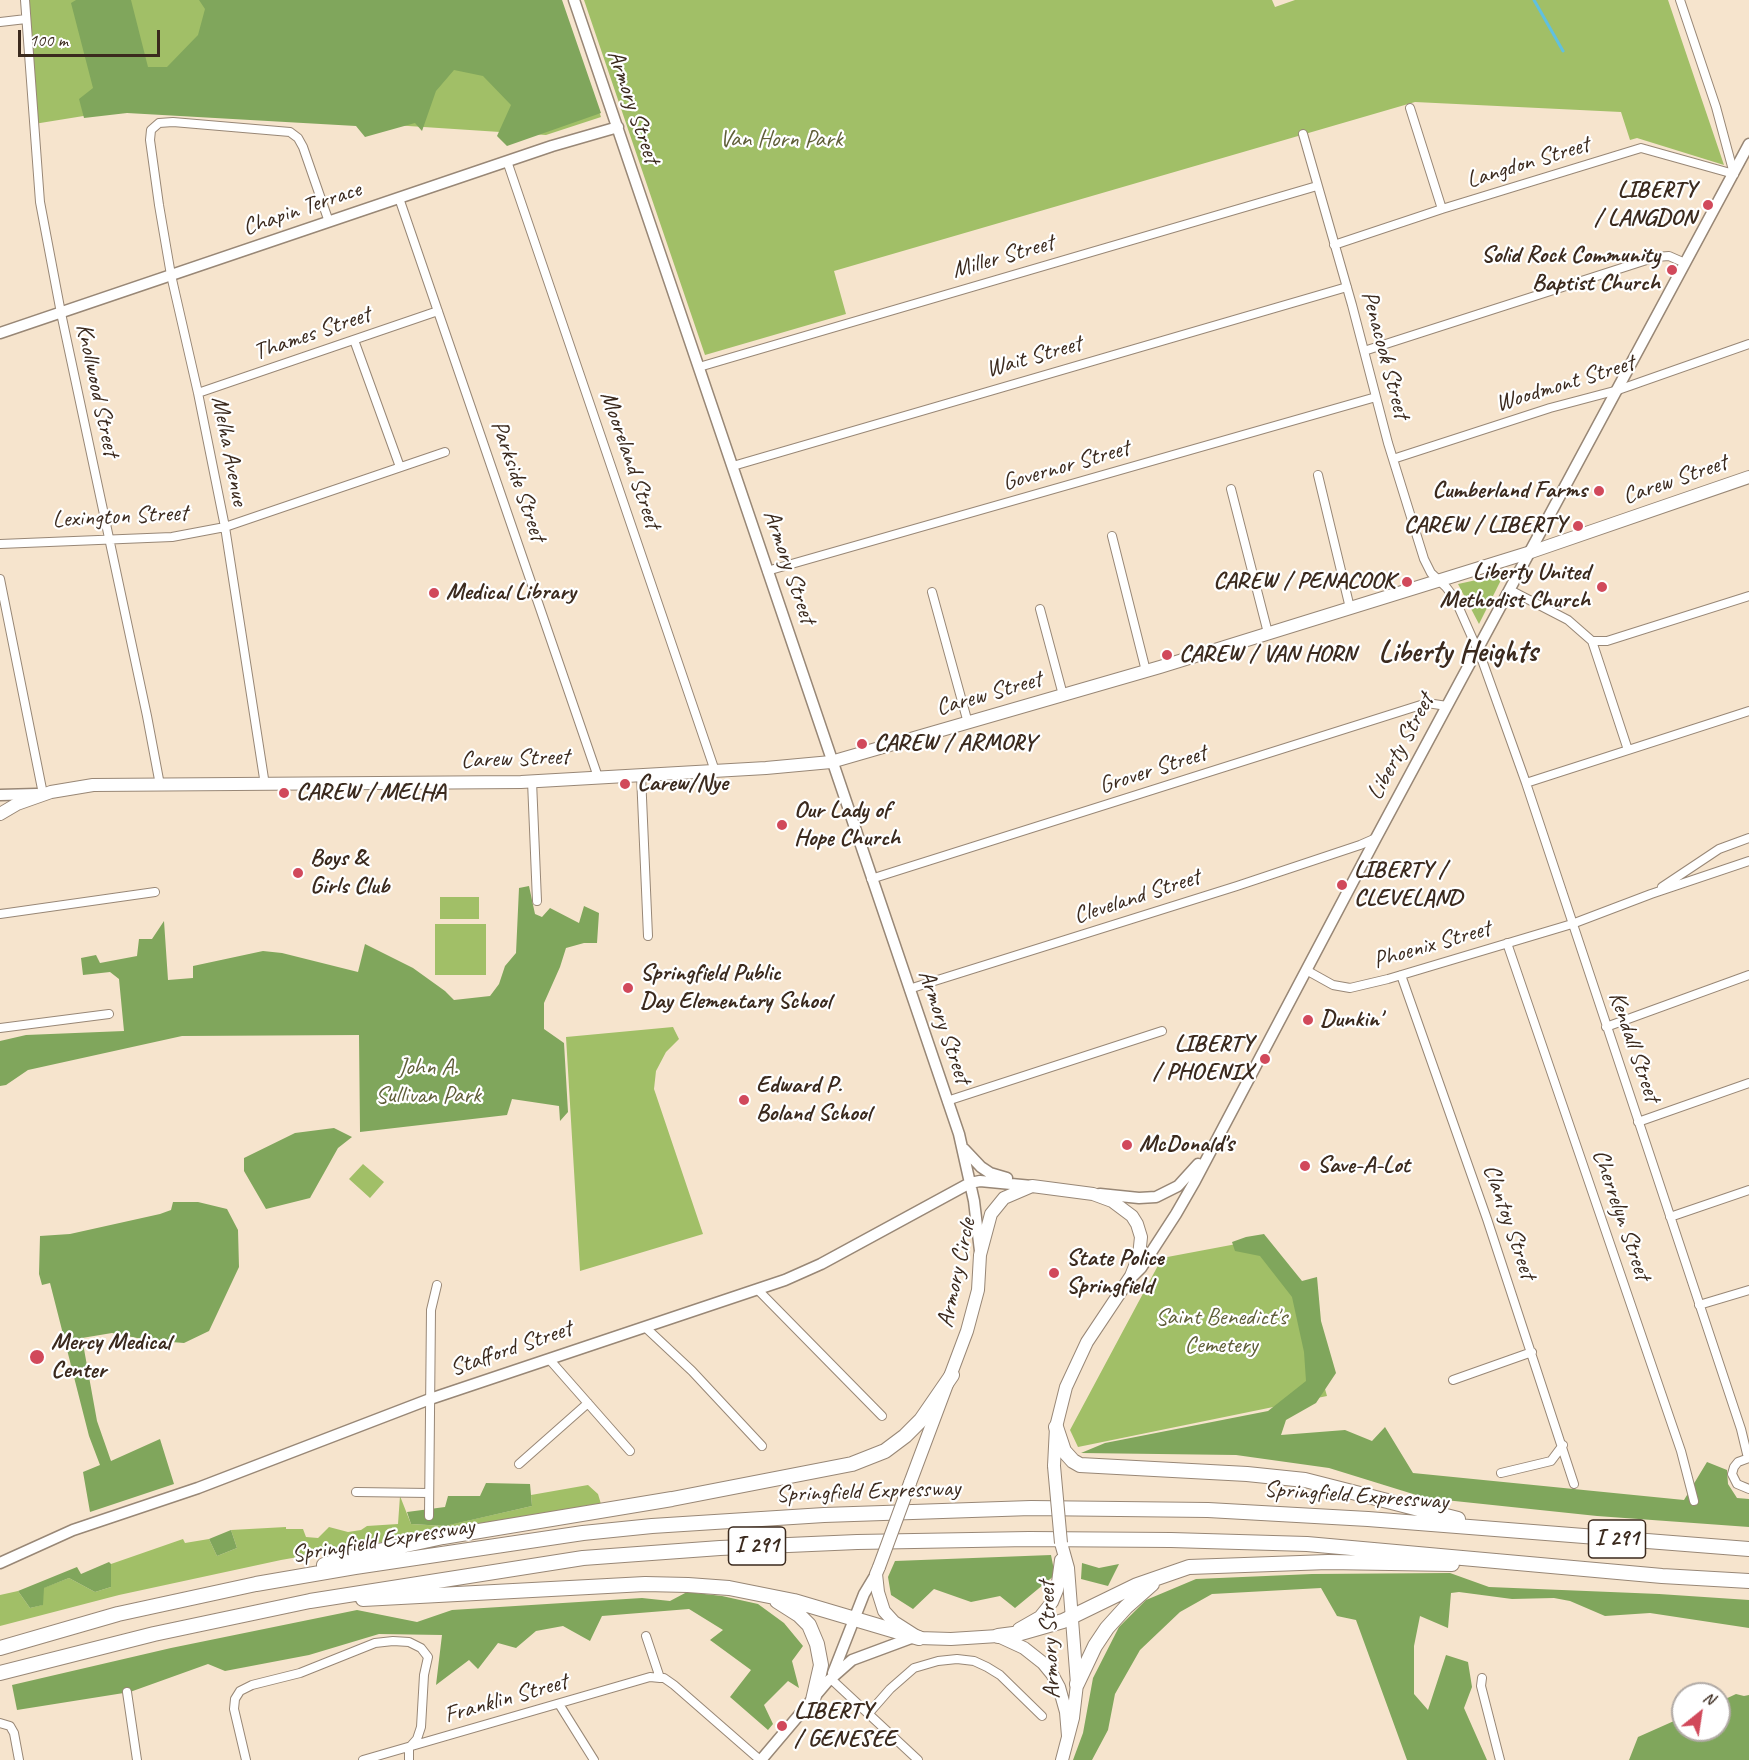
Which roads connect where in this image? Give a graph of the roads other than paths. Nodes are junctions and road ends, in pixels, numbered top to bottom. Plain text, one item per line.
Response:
1 (26, 0) edge
2 (574, 0) edge
3 (1680, 0) edge
4 (26, 19) junction
5 (0, 22) edge
6 (1410, 108) dead end
7 (618, 127) junction
8 (1304, 134) dead end
9 (1749, 144) edge
10 (507, 161) junction
11 (1734, 174) junction
12 (1317, 186) junction
13 (399, 198) junction
14 (1442, 209) junction
15 (329, 222) junction
16 (1334, 245) junction
17 (1685, 263) junction
18 (171, 274) junction
19 (1347, 287) junction
20 (438, 311) junction
21 (61, 313) junction
22 (0, 333) edge
23 (354, 340) junction
24 (1749, 344) edge
25 (1364, 351) junction
26 (699, 367) junction
27 (1618, 390) junction
28 (198, 393) junction
29 (1376, 397) junction
30 (445, 452) dead end
31 (1393, 459) junction
32 (733, 466) junction
33 (400, 467) junction
34 (1318, 475) dead end
35 (1749, 477) edge
36 (1231, 489) dead end
37 (225, 527) junction
38 (1112, 536) dead end
39 (109, 540) junction
40 (0, 544) edge
41 (1530, 552) junction
42 (767, 571) junction
43 (0, 579) edge
44 (1440, 580) junction
45 (1510, 590) junction
46 (932, 592) dead end
47 (1749, 596) edge
48 (1350, 608) junction
49 (1040, 609) dead end
50 (1268, 633) junction
51 (1592, 641) junction
52 (1478, 650) junction
53 (1146, 671) junction
54 (1063, 695) junction
55 (1448, 706) junction
56 (1749, 711) edge
57 (968, 723) junction
58 (1628, 750) junction
59 (831, 762) junction
60 (715, 771) junction
61 (641, 775) junction
62 (598, 777) junction
63 (532, 781) junction
64 (1526, 783) junction
65 (160, 785) junction
66 (265, 785) junction
67 (44, 794) junction
68 (0, 795) edge
69 (0, 814) edge
70 (1376, 838) junction
71 (1749, 838) edge
72 (1749, 861) edge
73 (871, 879) junction
74 (155, 892) dead end
75 (1651, 894) junction
76 (537, 901) dead end
77 (0, 914) edge
78 (1572, 924) junction
79 (648, 936) dead end
80 (1507, 943) junction
81 (1306, 970) junction
82 (1401, 975) junction
83 (1749, 975) edge
84 (909, 989) junction
85 (109, 1014) dead end
86 (1606, 1027) junction
87 (0, 1028) edge
88 (1162, 1030) dead end
89 (1749, 1083) edge
90 (948, 1101) junction
91 (1638, 1122) junction
92 (963, 1148) junction
93 (1211, 1148) junction
94 (1018, 1183) junction
95 (970, 1184) junction
96 (1032, 1185) junction
97 (1749, 1190) edge
98 (1093, 1194) junction
99 (1670, 1217) junction
100 (980, 1255) junction
101 (1128, 1280) junction
102 (437, 1285) dead end
103 (758, 1290) junction
104 (1749, 1290) edge
105 (1699, 1305) junction
106 (645, 1327) junction
107 (1532, 1352) junction
108 (549, 1359) junction
109 (951, 1375) junction
110 (1453, 1380) dead end
111 (430, 1399) junction
112 (588, 1402) junction
113 (882, 1416) dead end
114 (1056, 1428) junction
115 (1563, 1445) junction
116 (762, 1446) dead end
117 (630, 1451) dead end
118 (1749, 1458) edge
119 (519, 1464) dead end
120 (1501, 1473) dead end
121 (1574, 1484) dead end
122 (1749, 1489) edge
123 (356, 1492) dead end
124 (429, 1492) junction
125 (1694, 1501) dead end
126 (429, 1516) dead end
127 (1486, 1527) junction
128 (1749, 1549) edge
129 (0, 1563) edge
130 (1064, 1564) junction
131 (1526, 1564) junction
132 (877, 1570) junction
133 (1166, 1575) junction
134 (1749, 1581) edge
135 (269, 1582) junction
136 (767, 1595) junction
137 (310, 1601) junction
138 (1072, 1618) junction
139 (856, 1620) junction
140 (1002, 1635) junction
141 (646, 1636) dead end
142 (917, 1637) junction
143 (0, 1648) edge
144 (0, 1673) edge
145 (1482, 1677) dead end
146 (660, 1678) junction
147 (831, 1679) junction
148 (1077, 1684) junction
149 (127, 1692) dead end
150 (813, 1700) junction
151 (559, 1704) junction
152 (869, 1713) junction
153 (1042, 1716) dead end
154 (0, 1723) edge
155 (1068, 1736) junction
156 (409, 1748) junction
157 (19, 1760) edge
158 (137, 1760) edge
159 (246, 1760) edge
160 (363, 1760) edge
161 (409, 1760) edge
162 (594, 1760) edge
163 (761, 1760) edge
164 (918, 1760) edge
165 (1062, 1760) edge
166 (1500, 1760) edge

1 - 4 street, Knollwood Street
2 - 7 main road, Armory Street
3 - 11 street
4 - 5 street
4 - 21 street, Knollwood Street
6 - 14 street
7 - 10 main road, Chapin Terrace
7 - 26 main road, Armory Street
8 - 12 street, Penacook Street
9 - 11 main road, Liberty Street
10 - 13 main road, Chapin Terrace
10 - 60 street, Mooreland Street
11 - 14 street, Langdon Street
11 - 17 main road, Liberty Street
12 - 16 street, Penacook Street
12 - 26 street, Miller Street
13 - 15 main road, Chapin Terrace
13 - 20 street, Parkside Street
14 - 16 street, Langdon Street
15 - 18 main road, Chapin Terrace
15 - 18 street, Melha Avenue
16 - 19 street, Penacook Street
17 - 25 street
17 - 27 main road, Liberty Street
18 - 21 main road, Chapin Terrace
18 - 28 street, Melha Avenue
19 - 25 street, Penacook Street
19 - 32 street, Wait Street
20 - 23 street, Thames Street
20 - 62 street, Parkside Street
21 - 22 main road, Chapin Terrace
21 - 39 street, Knollwood Street
23 - 28 street, Thames Street
23 - 33 street
24 - 27 street, Woodmont Street
25 - 29 street, Penacook Street
26 - 32 main road, Armory Street
27 - 31 street, Woodmont Street
27 - 41 main road, Liberty Street
28 - 37 street, Melha Avenue
29 - 31 street, Penacook Street
29 - 42 street, Governor Street
30 - 33 street, Lexington Street
31 - 44 street, Penacook Street
32 - 42 main road, Armory Street
33 - 37 street, Lexington Street
34 - 48 street
35 - 41 main road, Carew Street
36 - 50 street
37 - 39 street, Lexington Street
37 - 66 street, Melha Avenue
38 - 53 street
39 - 40 street, Lexington Street
39 - 65 street, Knollwood Street
41 - 44 main road, Carew Street
41 - 45 main road, Liberty Street
42 - 59 main road, Armory Street
43 - 67 street
44 - 48 main road, Carew Street
44 - 52 street, Penacook Street
45 - 51 street
45 - 52 main road, Liberty Street
46 - 57 street
47 - 51 street
48 - 50 main road, Carew Street
49 - 54 street
50 - 53 main road, Carew Street
51 - 58 street
52 - 55 main road, Liberty Street
52 - 64 street, Kendall Street
53 - 54 main road, Carew Street
54 - 57 main road, Carew Street
55 - 70 main road, Liberty Street
55 - 73 street, Grover Street
56 - 58 street
57 - 59 main road, Carew Street
58 - 64 street
59 - 60 main road, Carew Street
59 - 73 main road, Armory Street
60 - 61 main road, Carew Street
61 - 62 main road, Carew Street
61 - 79 street
62 - 63 main road, Carew Street
63 - 66 main road, Carew Street
63 - 76 street
64 - 78 street, Kendall Street
65 - 66 main road, Carew Street
65 - 67 main road, Carew Street
67 - 68 main road
67 - 69 main road, Carew Street
70 - 81 main road, Liberty Street
70 - 84 street, Cleveland Street
71 - 75 street
72 - 75 street
73 - 84 main road, Armory Street
74 - 77 street
75 - 78 street, Phoenix Street
78 - 80 street, Phoenix Street
78 - 86 street, Kendall Street
80 - 82 street, Phoenix Street
80 - 125 street, Cherrelyn Street
81 - 82 street, Phoenix Street
81 - 93 main road, Liberty Street
82 - 107 street, Clantoy Street
83 - 86 street
84 - 90 main road, Armory Street
85 - 87 street
86 - 91 street, Kendall Street
88 - 90 street
89 - 91 street
90 - 92 main road, Armory Street
91 - 99 street, Kendall Street
92 - 94 main road, Armory Street
92 - 95 main road, Armory Street
93 - 98 main road, Liberty Street
93 - 101 main road, Liberty Street
94 - 95 main road, Stafford Street
94 - 96 main road, Stafford Street
95 - 100 main road, Armory Street
95 - 103 main road, Stafford Street
96 - 98 main road
96 - 100 main road, Armory Circle
97 - 99 street
98 - 101 main road
99 - 105 street, Kendall Street
100 - 109 main road, Armory Circle
101 - 114 main road
102 - 111 street
103 - 106 main road, Stafford Street
103 - 113 street
104 - 105 street
105 - 118 street, Kendall Street
106 - 108 main road, Stafford Street
106 - 116 street
107 - 110 street
107 - 115 street, Clantoy Street
108 - 111 main road, Stafford Street
108 - 112 street
109 - 132 main road, Armory Circle, bridge
109 - 135 highway
111 - 124 street
111 - 129 main road, Stafford Street
112 - 117 street
112 - 119 street
114 - 127 highway
114 - 130 main road, Armory Street, bridge
115 - 120 street
115 - 121 street, Clantoy Street
118 - 122 street, Kendall Street
123 - 124 street
124 - 126 street
127 - 128 highway, Springfield Expressway / I 291
127 - 135 highway, Springfield Expressway / I 291
130 - 138 main road, Armory Street
130 - 140 main road
131 - 133 highway
131 - 134 highway, Springfield Expressway / I 291
131 - 137 highway, Springfield Expressway / I 291
132 - 139 main road
132 - 142 main road, Armory Circle
133 - 138 highway
133 - 148 highway
135 - 143 highway, Springfield Expressway / I 291
136 - 137 highway
136 - 139 highway
136 - 150 highway
137 - 144 highway, Springfield Expressway / I 291
138 - 140 highway
138 - 148 main road, Armory Street
139 - 142 highway
139 - 147 main road
140 - 142 main road
140 - 155 main road, Armory Street
141 - 146 street
142 - 147 main road
145 - 166 street
146 - 151 street, Franklin Street
146 - 163 street
147 - 150 main road
147 - 152 street
148 - 155 main road, Armory Street
149 - 158 street
150 - 163 main road
151 - 156 street, Franklin Street
151 - 162 street
152 - 153 street
152 - 164 street
154 - 157 street
155 - 165 main road, Armory Street
156 - 159 street
156 - 160 street, Franklin Street
156 - 161 street

